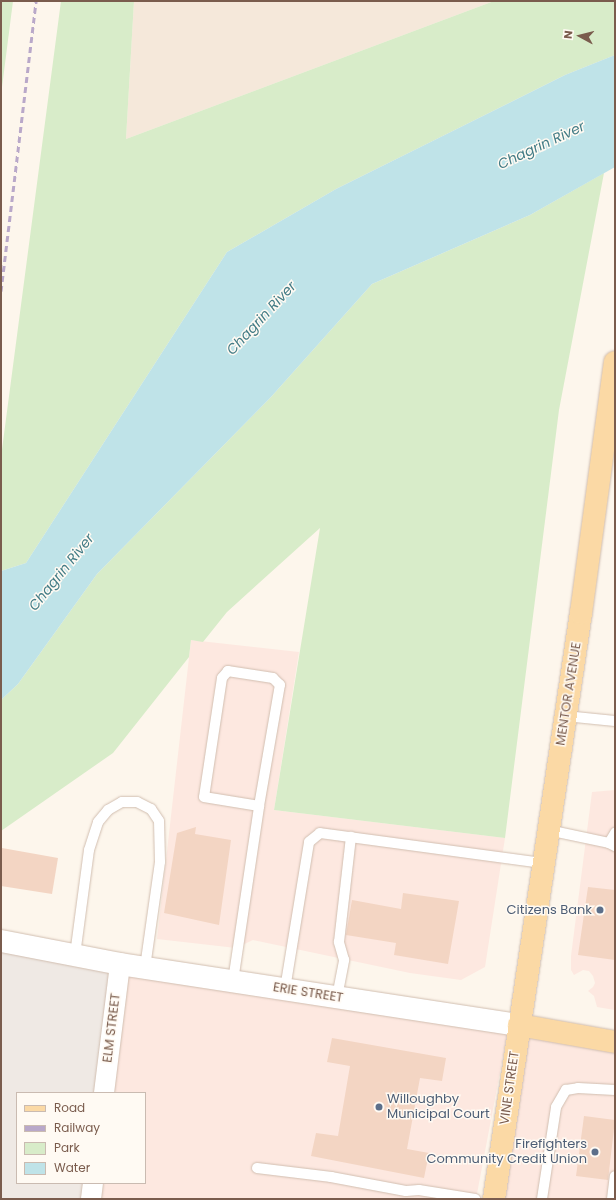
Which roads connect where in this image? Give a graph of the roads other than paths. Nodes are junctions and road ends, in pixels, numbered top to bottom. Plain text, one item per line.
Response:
1 (615, 362) edge
2 (565, 716) junction
3 (615, 721) edge
4 (259, 806) junction
5 (548, 830) junction
6 (615, 833) edge
7 (351, 837) junction
8 (612, 844) edge
9 (543, 863) junction
10 (1, 941) edge
11 (75, 955) junction
12 (120, 964) junction
13 (145, 968) junction
14 (233, 981) junction
15 (285, 989) junction
16 (337, 997) junction
17 (519, 1025) junction
18 (615, 1042) edge
19 (615, 1090) edge
20 (104, 1092) edge
21 (257, 1168) dead end
22 (615, 1176) edge
23 (93, 1184) edge
24 (91, 1199) edge
25 (475, 1199) edge
26 (494, 1199) edge
27 (542, 1199) edge
28 (612, 1199) edge

1 - 2 main road, MENTOR AVENUE
2 - 3 lane
2 - 5 main road, MENTOR AVENUE
4 - 4 lane
4 - 14 lane
5 - 8 lane
5 - 9 main road, MENTOR AVENUE
6 - 8 lane
7 - 9 lane
7 - 15 lane
7 - 16 lane
9 - 17 main road, MENTOR AVENUE
10 - 11 street, ERIE STREET
11 - 12 street, ERIE STREET
11 - 13 lane
12 - 13 street, ERIE STREET
12 - 20 street, ELM STREET
13 - 14 street, ERIE STREET
14 - 15 street, ERIE STREET
15 - 16 street, ERIE STREET
16 - 17 street, ERIE STREET
17 - 18 main road, ERIE STREET
17 - 26 main road, VINE STREET
19 - 27 lane
21 - 25 lane
22 - 28 lane
23 - 24 street

